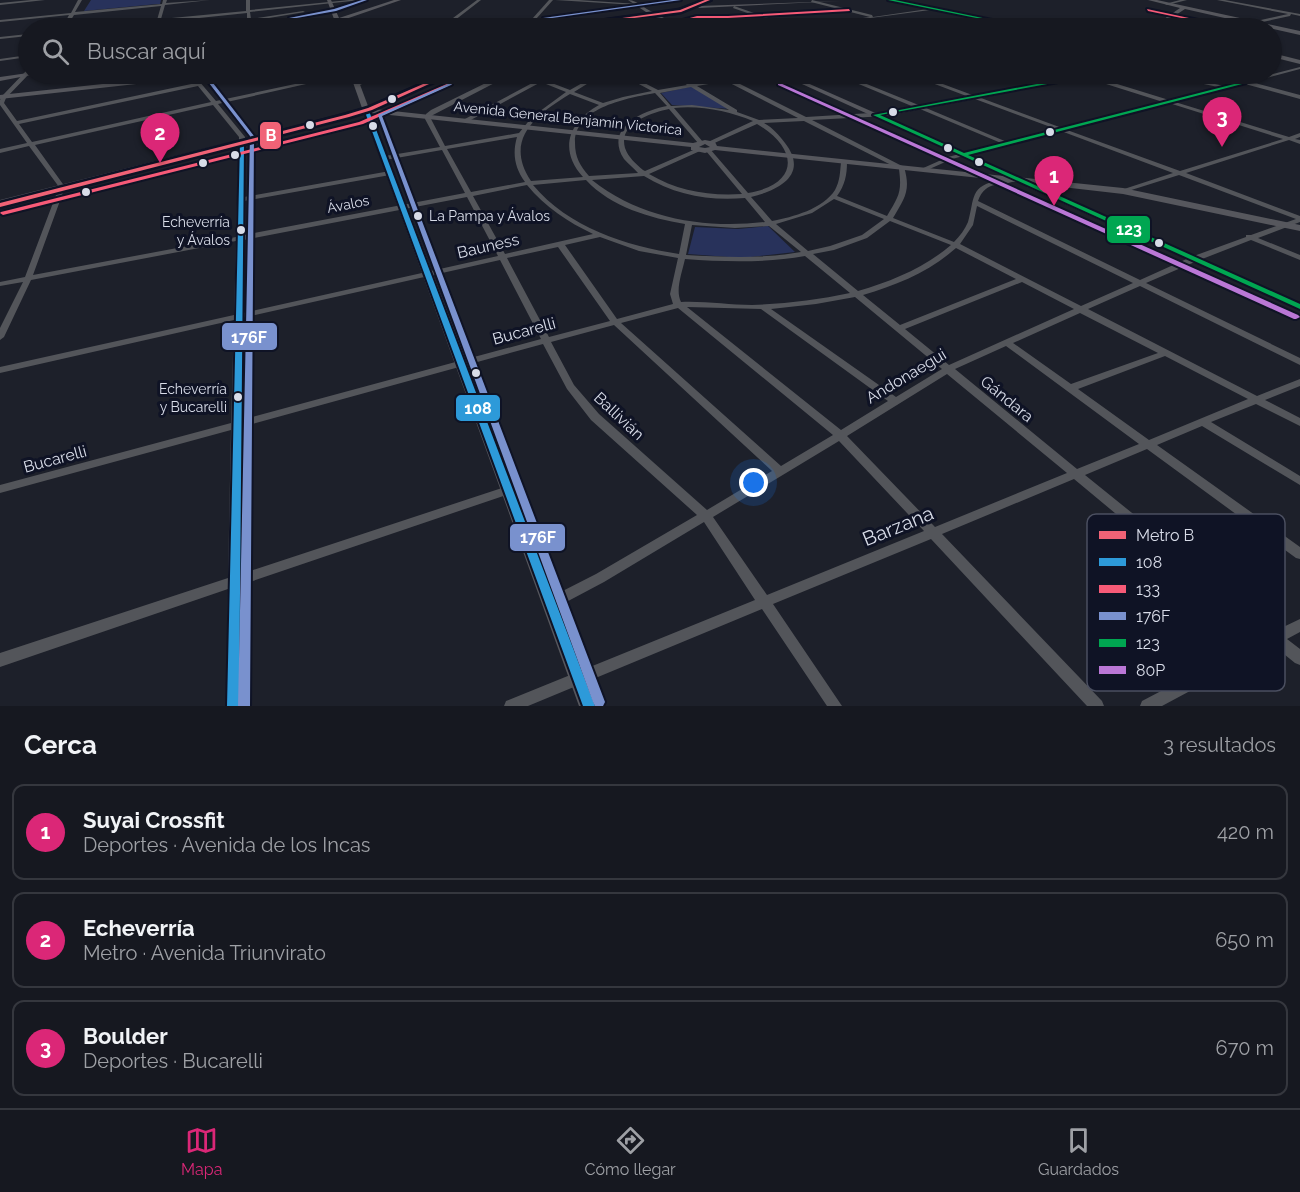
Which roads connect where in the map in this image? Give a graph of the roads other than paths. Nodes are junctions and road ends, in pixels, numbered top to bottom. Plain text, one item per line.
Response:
1 (43, 0) edge
2 (80, 0) edge
3 (208, 0) edge
4 (248, 0) edge
5 (359, 0) edge
6 (399, 0) edge
7 (479, 0) edge
8 (551, 0) edge
9 (557, 0) edge
10 (630, 0) edge
11 (709, 0) edge
12 (848, 0) edge
13 (890, 0) edge
14 (1150, 0) edge
15 (1185, 0) edge
16 (1219, 0) edge
17 (838, 1) edge
18 (164, 2) edge
19 (814, 2) edge
20 (330, 3) edge
21 (0, 4) edge
22 (636, 4) junction
23 (1167, 4) junction
24 (694, 6) junction
25 (731, 7) junction
26 (1184, 8) junction
27 (936, 9) junction
28 (248, 12) junction
29 (677, 12) junction
30 (72, 14) junction
31 (1294, 14) junction
32 (1300, 14) edge
33 (654, 15) junction
34 (876, 17) junction
35 (31, 18) edge
36 (70, 18) edge
37 (160, 18) edge
38 (189, 18) edge
39 (249, 18) edge
40 (259, 18) edge
41 (337, 18) edge
42 (344, 18) edge
43 (455, 18) edge
44 (535, 18) edge
45 (631, 18) edge
46 (660, 18) edge
47 (763, 18) edge
48 (870, 18) edge
49 (880, 18) edge
50 (980, 18) edge
51 (1170, 18) edge
52 (1230, 18) edge
53 (1276, 18) edge
54 (18, 19) edge
55 (0, 21) edge
56 (1282, 30) edge
57 (1300, 33) edge
58 (18, 36) edge
59 (0, 38) edge
60 (18, 57) edge
61 (1282, 58) edge
62 (0, 60) edge
63 (1300, 62) edge
64 (1300, 68) edge
65 (1282, 73) edge
66 (18, 75) edge
67 (0, 79) edge
68 (18, 82) edge
69 (115, 84) edge
70 (200, 84) joint
71 (301, 84) edge
72 (358, 84) edge
73 (424, 84) edge
74 (487, 84) edge
75 (533, 84) edge
76 (551, 84) edge
77 (585, 84) edge
78 (642, 84) edge
79 (700, 84) edge
80 (737, 84) edge
81 (806, 84) edge
82 (863, 84) edge
83 (942, 84) edge
84 (1039, 84) edge
85 (1113, 84) edge
86 (1207, 84) edge
87 (1238, 84) edge
88 (1252, 84) edge
89 (694, 85) junction
90 (1225, 88) junction
91 (572, 92) junction
92 (656, 92) junction
93 (976, 96) junction
94 (2, 97) edge
95 (1300, 97) edge
96 (1168, 102) junction
97 (215, 103) junction
98 (603, 105) junction
99 (670, 107) junction
100 (921, 108) junction
101 (367, 110) junction
102 (742, 115) junction
103 (876, 115) junction
104 (427, 117) junction
105 (808, 119) junction
106 (465, 121) junction
107 (756, 122) junction
108 (17, 123) junction
109 (526, 127) junction
110 (1062, 129) junction
111 (574, 132) junction
112 (520, 135) junction
113 (1300, 135) edge
114 (620, 137) junction
115 (1288, 139) junction
116 (242, 142) junction
117 (1300, 142) edge
118 (32, 144) junction
119 (1008, 144) junction
120 (704, 146) junction
121 (443, 148) junction
122 (0, 151) edge
123 (963, 155) junction
124 (791, 156) junction
125 (385, 158) junction
126 (844, 162) junction
127 (984, 164) junction
128 (902, 168) junction
129 (923, 170) junction
130 (1180, 172) junction
131 (390, 173) junction
132 (644, 174) junction
133 (588, 179) junction
134 (1017, 180) junction
135 (991, 181) junction
136 (528, 183) junction
137 (1054, 183) junction
138 (62, 188) junction
139 (1123, 190) junction
140 (1047, 192) junction
141 (469, 195) junction
142 (746, 195) junction
143 (834, 197) junction
144 (240, 200) junction
145 (975, 202) junction
146 (0, 203) edge
147 (403, 207) junction
148 (888, 219) junction
149 (1300, 219) edge
150 (689, 223) junction
151 (770, 224) junction
152 (1286, 225) junction
153 (1300, 228) edge
154 (600, 235) junction
155 (1249, 237) junction
156 (240, 239) junction
157 (954, 244) junction
158 (561, 245) junction
159 (806, 253) junction
160 (682, 256) junction
161 (503, 258) junction
162 (1300, 258) edge
163 (1194, 259) junction
164 (428, 275) junction
165 (28, 279) junction
166 (1022, 279) junction
167 (1139, 283) junction
168 (0, 284) edge
169 (855, 294) junction
170 (678, 305) junction
171 (762, 306) junction
172 (1300, 307) edge
173 (1081, 309) junction
174 (238, 317) junction
175 (615, 322) junction
176 (898, 329) junction
177 (0, 337) edge
178 (546, 340) junction
179 (1006, 342) junction
180 (1165, 353) junction
181 (1300, 363) edge
182 (461, 364) junction
183 (947, 369) junction
184 (0, 370) edge
185 (1300, 382) edge
186 (1071, 388) junction
187 (1256, 399) junction
188 (896, 401) junction
189 (1203, 422) junction
190 (1300, 422) edge
191 (236, 425) junction
192 (840, 436) junction
193 (1150, 445) junction
194 (780, 472) junction
195 (1076, 475) junction
196 (1300, 481) edge
197 (0, 489) edge
198 (508, 490) junction
199 (1124, 514) edge
200 (1245, 514) edge
201 (706, 516) junction
202 (932, 533) junction
203 (1285, 543) edge
204 (1300, 554) edge
205 (234, 582) junction
206 (766, 602) junction
207 (550, 604) junction
208 (1300, 625) edge
209 (1285, 634) edge
210 (1285, 646) edge
211 (1300, 658) edge
212 (0, 660) edge
213 (579, 680) junction
214 (1176, 691) edge
215 (233, 706) edge
216 (511, 706) edge
217 (589, 706) edge
218 (835, 706) edge
219 (1097, 706) edge
220 (1147, 706) edge

1 - 21 street
2 - 30 street
3 - 18 street
4 - 28 street
5 - 20 street
6 - 42 main road
7 - 43 street
8 - 44 street
9 - 22 street
10 - 22 main road
11 - 24 main road
12 - 17 main road
13 - 27 street
14 - 23 main road
15 - 23 street
16 - 31 street
17 - 19 main road
18 - 30 street
18 - 37 street
19 - 25 main road
19 - 34 street
20 - 28 street
20 - 40 street
20 - 41 main road
22 - 33 main road
23 - 26 main road
24 - 25 main road
24 - 29 main road
25 - 29 main road
25 - 47 street
26 - 51 main road
26 - 52 main road
27 - 34 street
27 - 50 street
28 - 38 street
28 - 39 street
29 - 33 main road
30 - 35 street
30 - 36 street
31 - 32 street
31 - 53 street
33 - 45 main road
33 - 46 main road
34 - 48 street
34 - 49 street
54 - 55 street
56 - 57 main road
58 - 59 street
60 - 62 street
61 - 63 main road
64 - 65 street
66 - 67 main road
68 - 94 street
69 - 94 main road
70 - 97 street
70 - 108 street
71 - 97 street
72 - 101 main road
73 - 101 main road
74 - 104 street
75 - 106 street
76 - 91 street
77 - 91 street
78 - 92 street, Gándara
79 - 89 street
80 - 105 street
81 - 103 main road
82 - 100 street
83 - 93 street
84 - 93 street, Ávalos
85 - 96 street
86 - 90 street
87 - 90 street
88 - 95 street
89 - 92 street
89 - 102 street
90 - 96 street
91 - 98 street
91 - 109 street
92 - 98 street
92 - 99 street, Gándara
93 - 100 street, Ávalos
93 - 110 street
94 - 108 street
96 - 110 street
96 - 115 street
97 - 116 street
97 - 118 street
98 - 111 street
99 - 102 street
99 - 114 street
99 - 120 street, Gándara
100 - 103 street, Ávalos
100 - 119 street
101 - 104 main road, Avenida General Benjamín Victorica
101 - 116 main road
101 - 125 main road
102 - 107 street
103 - 105 street, Ávalos
103 - 123 main road
104 - 106 main road, Avenida General Benjamín Victorica
104 - 121 street, Ballivián
105 - 107 street, Ávalos
105 - 128 street
106 - 109 main road, Avenida General Benjamín Victorica
107 - 120 street, Ávalos
107 - 124 street
108 - 118 street
109 - 111 main road, Avenida General Benjamín Victorica
109 - 112 street
110 - 119 street
110 - 130 street
111 - 114 main road, Avenida General Benjamín Victorica
111 - 133 street
112 - 121 street
112 - 136 street
113 - 115 street
114 - 120 main road, Avenida General Benjamín Victorica
114 - 132 street
115 - 117 street
115 - 130 street
116 - 138 main road
116 - 144 street
118 - 122 street
118 - 138 street
119 - 123 street
120 - 124 main road, Avenida General Benjamín Victorica
120 - 132 street, Ávalos
120 - 142 street, Gándara
121 - 125 street
121 - 141 street, Ballivián
123 - 127 main road
123 - 129 street
124 - 126 main road, Avenida General Benjamín Victorica
124 - 142 street
125 - 131 main road
126 - 128 main road, Avenida General Benjamín Victorica
126 - 143 street
127 - 134 main road
127 - 135 main road
128 - 129 main road, Avenida General Benjamín Victorica
128 - 148 street
129 - 135 main road, Avenida General Benjamín Victorica
130 - 139 street
130 - 149 street
131 - 144 street
131 - 147 main road
132 - 133 street, Ávalos
132 - 142 street
133 - 136 street, Ávalos
133 - 150 street
134 - 135 main road, Avenida General Benjamín Victorica
134 - 137 main road, Avenida General Benjamín Victorica
134 - 140 main road
135 - 145 street, Bucarelli
136 - 141 street, Ávalos
136 - 154 street
137 - 139 main road, Avenida General Benjamín Victorica
137 - 140 main road
138 - 146 main road
138 - 165 street
139 - 152 main road, Avenida General Benjamín Victorica
140 - 163 main road
141 - 147 street, Ávalos
141 - 161 street, Ballivián
142 - 151 street, Gándara
143 - 148 street
143 - 151 street
144 - 156 street
145 - 157 street, Bucarelli
145 - 167 street
147 - 156 street, Ávalos
147 - 164 main road
148 - 157 street
148 - 159 street
149 - 152 street, Andonaegui
150 - 151 street
150 - 160 street
151 - 159 street, Gándara
152 - 153 main road, Avenida General Benjamín Victorica
152 - 155 street, Andonaegui
154 - 158 street, Bauness
154 - 160 street
155 - 162 street
155 - 163 street, Andonaegui
156 - 165 street, Ávalos
156 - 174 street
157 - 166 street
157 - 169 street, Bucarelli
158 - 161 street, Bauness
158 - 175 street
159 - 160 street
159 - 169 street, Gándara
160 - 170 street
161 - 164 street, Bauness
161 - 178 street, Ballivián
163 - 167 street, Andonaegui
163 - 172 main road
164 - 174 street, Bauness
164 - 182 main road
165 - 168 street, Ávalos
165 - 177 street
166 - 173 street
166 - 176 street
167 - 173 street, Andonaegui
167 - 181 street
169 - 171 street, Bucarelli
169 - 176 street, Gándara
170 - 171 street, Bucarelli
170 - 175 street, Bucarelli
170 - 192 street
171 - 188 street
173 - 179 street, Andonaegui
173 - 180 street
174 - 184 street, Bauness
174 - 191 street
175 - 178 street, Bucarelli
175 - 194 street
176 - 183 street, Gándara
178 - 182 street, Bucarelli
178 - 201 street, Ballivián
179 - 183 street, Andonaegui
179 - 186 street
180 - 186 street
180 - 187 street
182 - 191 street, Bucarelli
182 - 198 main road
183 - 188 street, Andonaegui
183 - 195 street, Gándara
185 - 187 street, Barzana
186 - 193 street
187 - 189 street, Barzana
187 - 190 street
188 - 192 street, Andonaegui
189 - 193 street, Barzana
189 - 196 street
191 - 197 street, Bucarelli
191 - 205 street
192 - 194 street, Andonaegui
192 - 202 street
193 - 195 street, Barzana
193 - 200 street
194 - 201 street, Andonaegui
195 - 199 street, Gándara
195 - 202 street, Barzana
198 - 205 street
198 - 207 main road
201 - 206 street, Ballivián
201 - 207 street, Andonaegui
202 - 206 street, Barzana
202 - 219 street
203 - 204 street
205 - 212 street
205 - 215 street
206 - 213 street, Barzana
206 - 218 street, Ballivián
207 - 213 main road
208 - 209 street
210 - 211 street, Gándara
213 - 216 street, Barzana
213 - 217 main road
214 - 220 street

